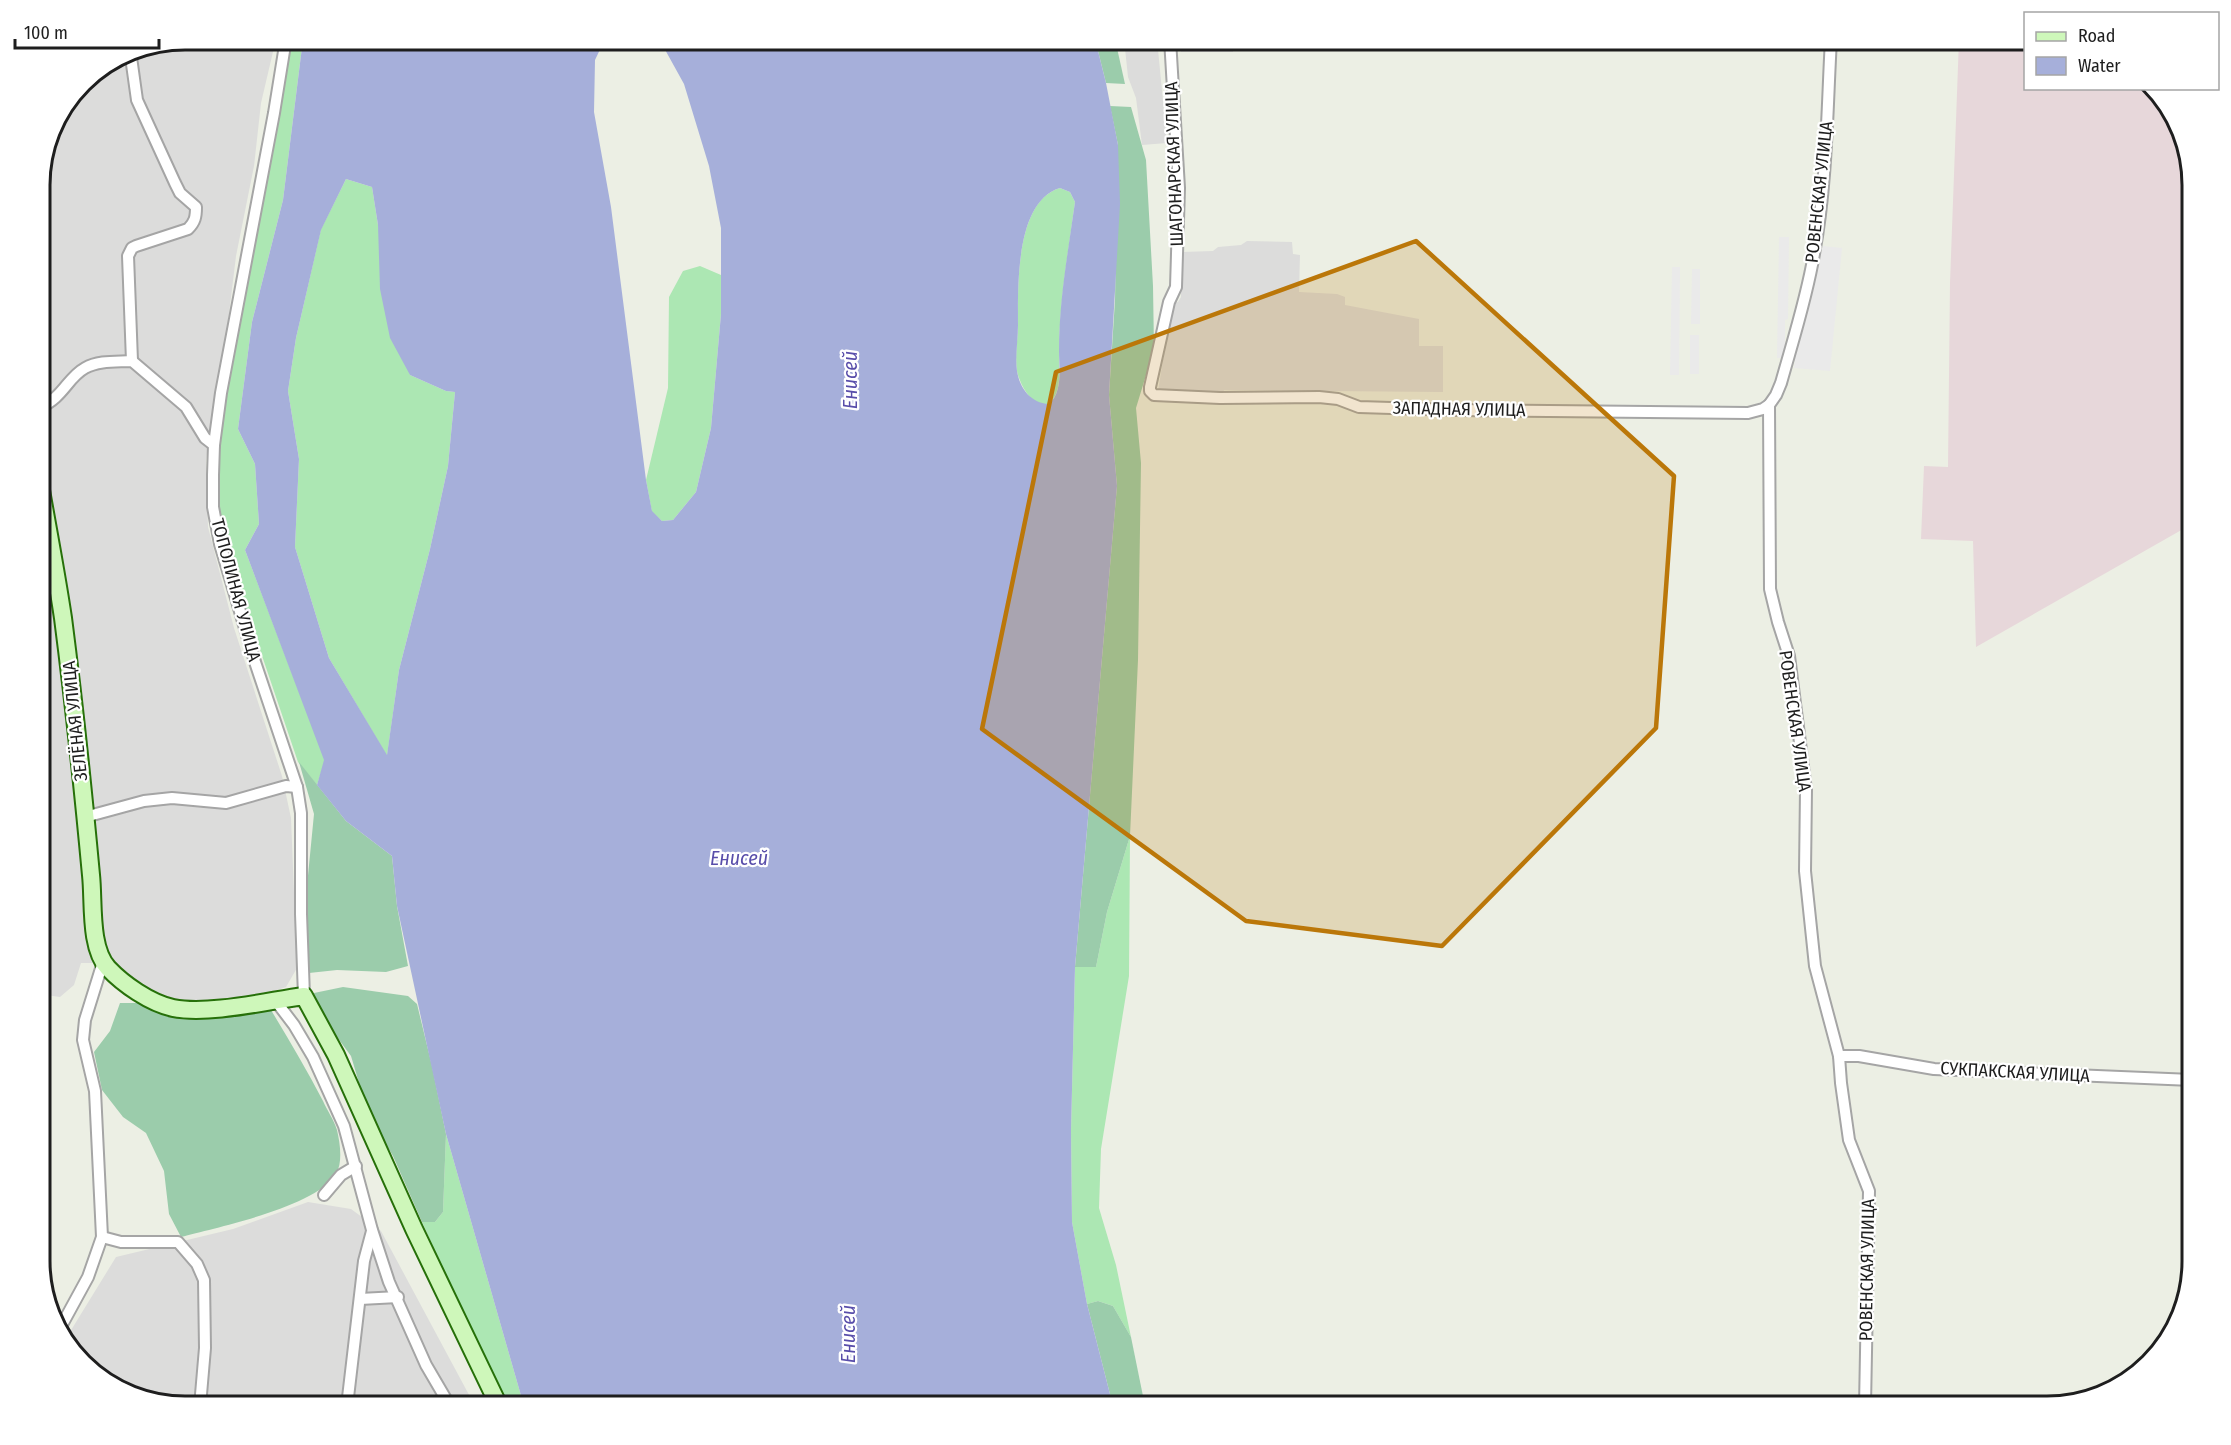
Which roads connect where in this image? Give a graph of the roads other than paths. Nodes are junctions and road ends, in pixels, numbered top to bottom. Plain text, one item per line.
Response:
1 (284, 50) edge
2 (1171, 50) edge
3 (1830, 50) edge
4 (131, 61) edge
5 (132, 361) junction
6 (1151, 392) joint
7 (50, 402) edge
8 (1769, 405) junction
9 (214, 445) junction
10 (50, 547) edge
11 (297, 788) junction
12 (85, 817) junction
13 (103, 962) junction
14 (304, 996) junction
15 (275, 1000) junction
16 (1839, 1056) junction
17 (2182, 1080) edge
18 (356, 1166) junction
19 (324, 1195) dead end
20 (372, 1230) junction
21 (102, 1236) junction
22 (398, 1297) junction
23 (360, 1299) junction
24 (64, 1320) edge
25 (201, 1396) edge
26 (348, 1396) edge
27 (444, 1396) edge
28 (494, 1396) edge
29 (1864, 1396) edge

1 - 9 street, ТОПОЛИНАЯ УЛИЦА
2 - 6 street, ШАГОНАРСКАЯ УЛИЦА
3 - 8 street, РОВЕНСКАЯ УЛИЦА
4 - 5 street
5 - 7 street
5 - 9 street
6 - 8 street, ЗАПАДНАЯ УЛИЦА
8 - 16 street, РОВЕНСКАЯ УЛИЦА
9 - 11 street, ТОПОЛИНАЯ УЛИЦА
10 - 12 street, ЗЕЛЁНАЯ УЛИЦА
11 - 12 street
11 - 14 street, ТОПОЛИНАЯ УЛИЦА
12 - 13 street, ЗЕЛЁНАЯ УЛИЦА
13 - 15 street
13 - 21 street
14 - 15 street
14 - 28 street
15 - 18 street
16 - 17 street, СУКПАКСКАЯ УЛИЦА
16 - 29 street, РОВЕНСКАЯ УЛИЦА
18 - 19 street
18 - 20 street
20 - 22 street
20 - 23 street
21 - 24 street
21 - 25 street
22 - 23 street
22 - 27 street
23 - 26 street

